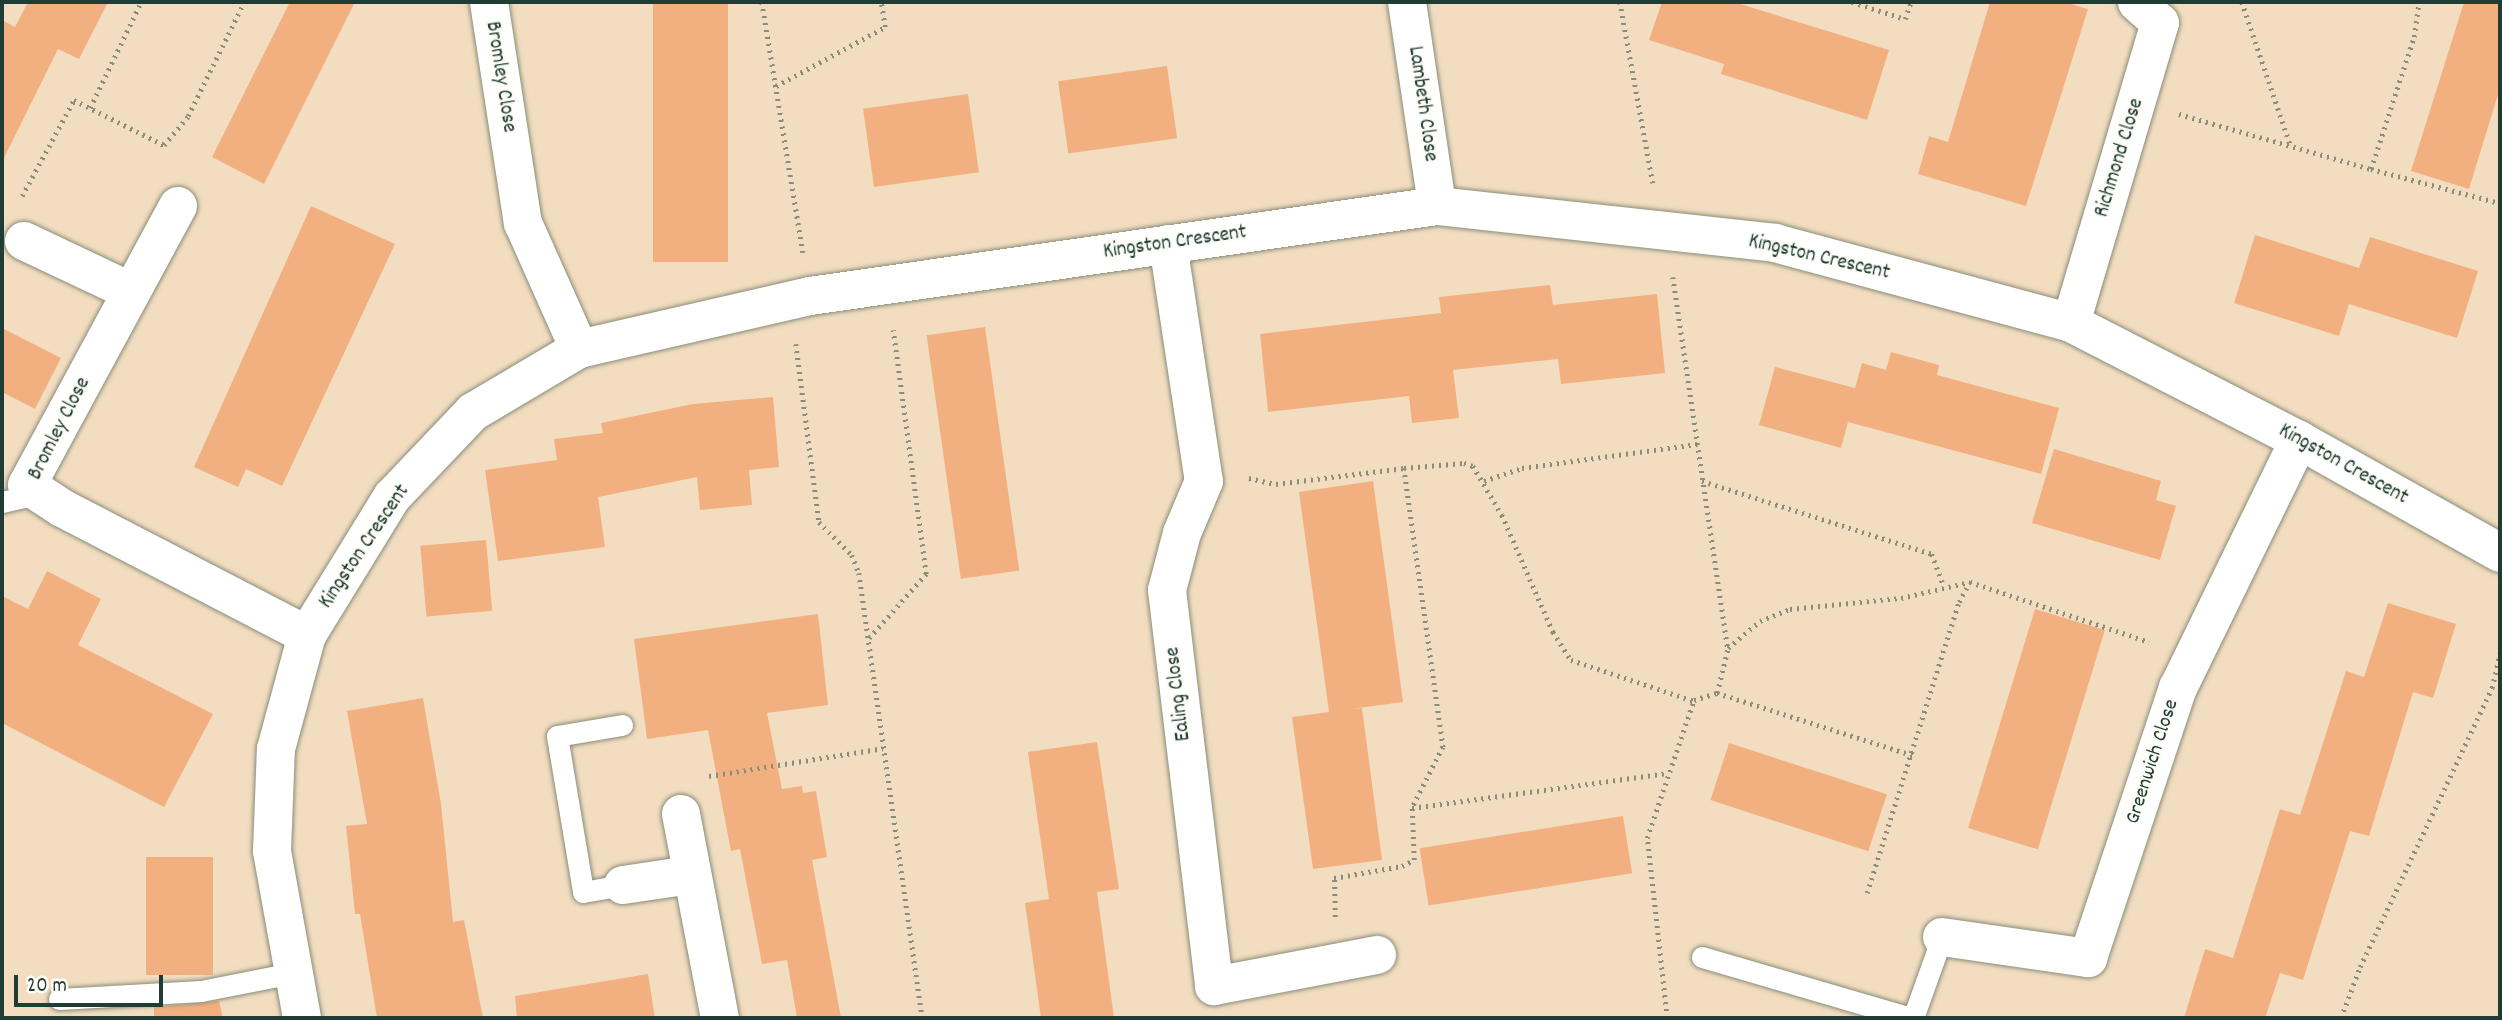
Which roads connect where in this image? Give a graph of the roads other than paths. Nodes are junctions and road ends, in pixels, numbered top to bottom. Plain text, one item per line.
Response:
1 (489, 2) edge
2 (1407, 2) edge
3 (2137, 2) edge
4 (178, 206) dead end
5 (1437, 206) junction
6 (20, 225) road end
7 (1168, 244) junction
8 (132, 292) junction
9 (2071, 323) junction
10 (579, 349) junction
11 (2299, 440) junction
12 (40, 494) junction
13 (2, 502) edge
14 (2500, 553) edge
15 (307, 635) junction
16 (622, 725) dead end
17 (681, 814) road end
18 (691, 875) junction
19 (623, 884) joint
20 (1942, 937) joint
21 (1377, 955) dead end
22 (1702, 957) dead end
23 (293, 973) junction
24 (59, 999) dead end
25 (302, 1018) edge
26 (720, 1018) edge
27 (1912, 1018) edge

1 - 10 street, Bromley Close
2 - 5 street, Lambeth Close
3 - 9 street, Richmond Close
4 - 8 street, Bromley Close
5 - 7 street, Kingston Crescent
5 - 9 street, Kingston Crescent
6 - 8 street
7 - 10 street, Kingston Crescent
7 - 21 street, Ealing Close
8 - 12 street, Bromley Close
9 - 11 street, Kingston Crescent
10 - 15 street, Kingston Crescent
11 - 14 street, Kingston Crescent
11 - 20 street, Greenwich Close
12 - 13 lane
12 - 15 street, Bromley Close
15 - 23 street, Kingston Crescent
16 - 19 lane
17 - 18 street
18 - 19 street
18 - 26 street
20 - 27 lane
22 - 27 lane
23 - 24 lane
23 - 25 street, Kingston Crescent

